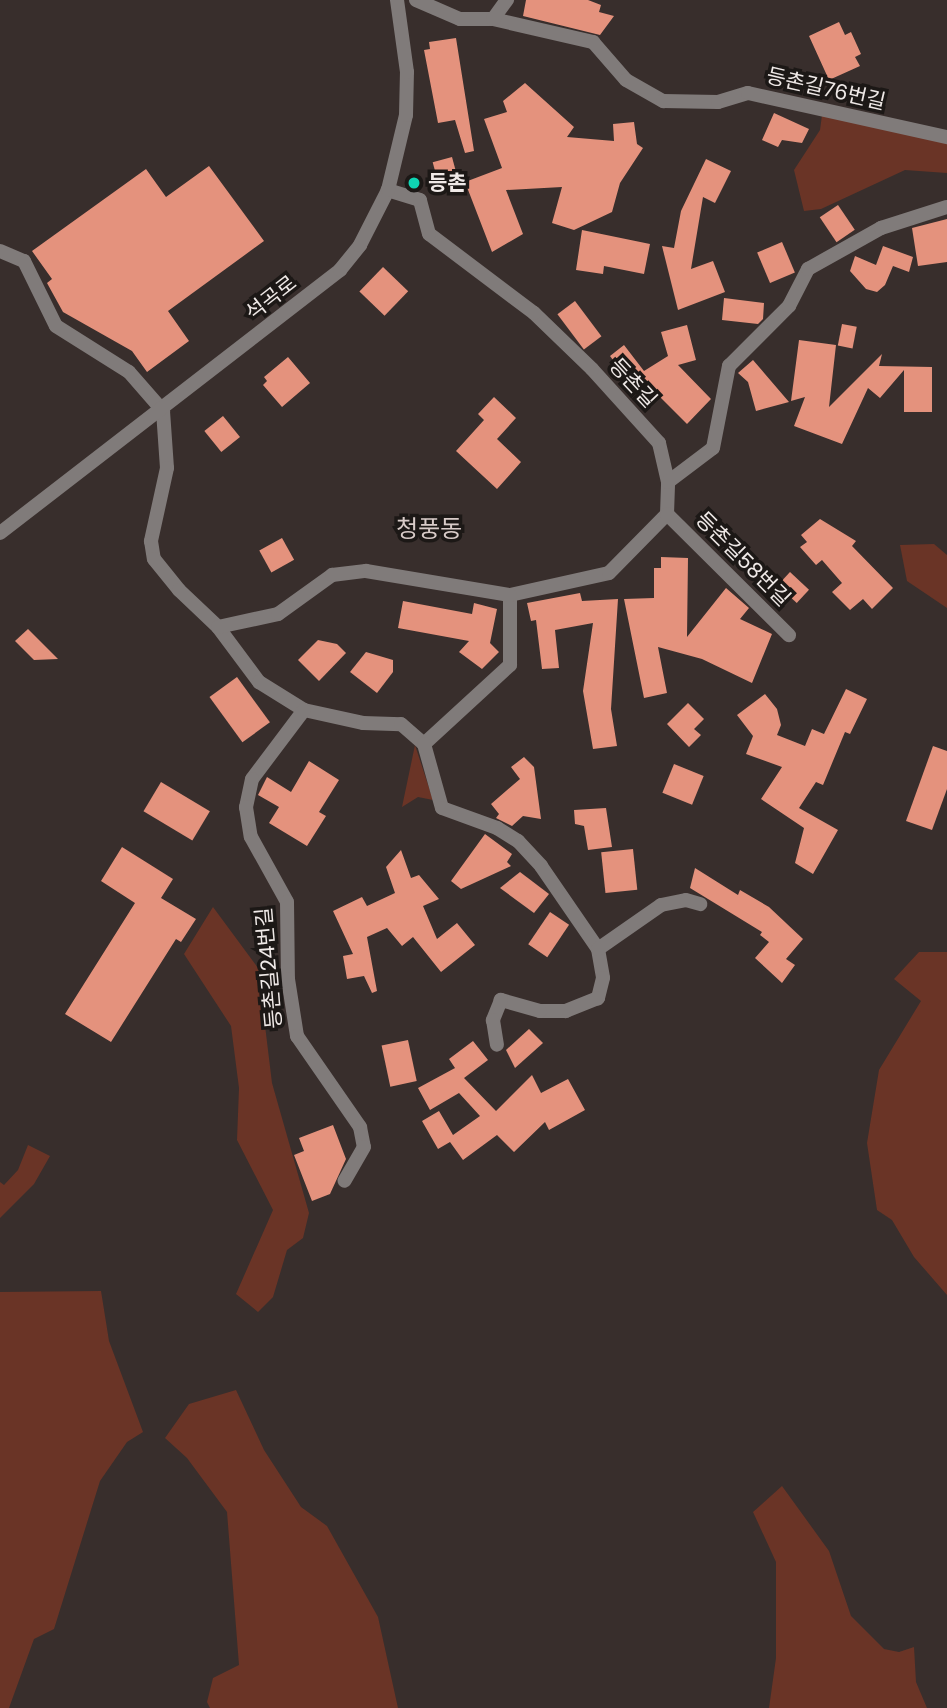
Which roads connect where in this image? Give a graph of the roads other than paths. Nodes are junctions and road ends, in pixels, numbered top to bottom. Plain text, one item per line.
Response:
1 (397, 0) edge
2 (416, 0) edge
3 (508, 0) edge
4 (493, 19) junction
5 (947, 137) edge
6 (388, 190) junction
7 (947, 206) edge
8 (0, 251) edge
9 (163, 411) junction
10 (668, 482) junction
11 (667, 514) junction
12 (0, 533) edge
13 (510, 595) junction
14 (218, 627) junction
15 (789, 635) dead end
16 (304, 710) junction
17 (424, 744) junction
18 (700, 904) dead end
19 (598, 949) junction
20 (497, 1045) dead end
21 (344, 1181) dead end

1 - 6 street, 석곡로
2 - 4 street
3 - 4 street
4 - 5 street, 등촌길76번길
6 - 9 street, 석곡로
6 - 10 street, 등촌길
7 - 10 street
8 - 9 street
9 - 12 street, 석곡로
9 - 14 street
10 - 11 street, 등촌길
11 - 13 street
11 - 15 street, 등촌길58번길
13 - 14 street
13 - 17 street
14 - 16 street
16 - 17 street
16 - 21 street, 등촌길24번길
17 - 19 street
18 - 19 street
19 - 20 street

